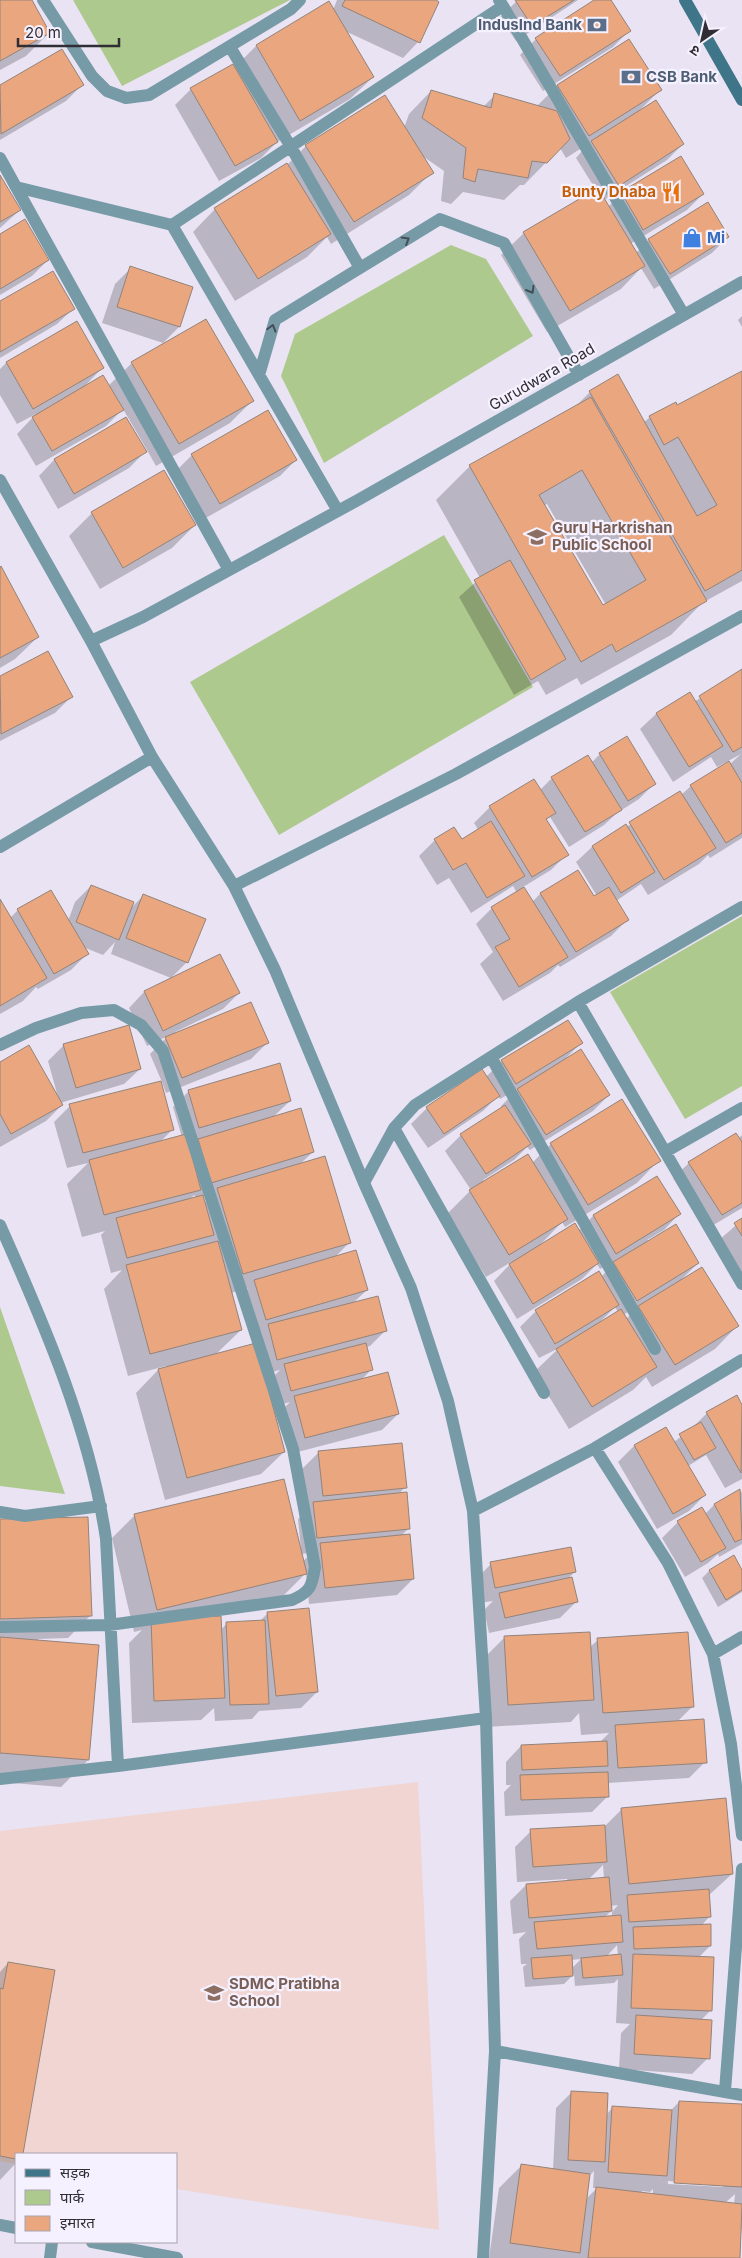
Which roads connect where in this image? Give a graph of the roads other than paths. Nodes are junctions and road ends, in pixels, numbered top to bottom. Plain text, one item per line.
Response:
1 (43, 0) edge
2 (300, 0) edge
3 (685, 0) edge
4 (501, 3) edge
5 (230, 47) junction
6 (742, 100) edge
7 (291, 147) junction
8 (0, 158) edge
9 (16, 186) junction
10 (172, 225) junction
11 (360, 268) junction
12 (742, 282) edge
13 (684, 315) junction
14 (259, 375) junction
15 (579, 375) junction
16 (0, 480) edge
17 (338, 511) junction
18 (229, 570) junction
19 (742, 616) edge
20 (91, 641) junction
21 (152, 756) junction
22 (0, 847) edge
23 (234, 886) junction
24 (742, 907) edge
25 (578, 1002) junction
26 (0, 1045) edge
27 (491, 1057) junction
28 (742, 1108) edge
29 (394, 1128) junction
30 (665, 1152) junction
31 (364, 1183) junction
32 (0, 1225) edge
33 (742, 1284) edge
34 (655, 1349) dead end
35 (742, 1360) edge
36 (544, 1393) dead end
37 (595, 1448) junction
38 (101, 1506) junction
39 (474, 1511) junction
40 (0, 1512) edge
41 (109, 1624) junction
42 (0, 1627) edge
43 (742, 1637) edge
44 (713, 1654) junction
45 (486, 1718) junction
46 (118, 1766) junction
47 (0, 1779) edge
48 (742, 1835) edge
49 (742, 1869) edge
50 (495, 2051) junction
51 (725, 2092) junction
52 (742, 2095) edge
53 (0, 2225) edge
54 (15, 2228) edge
55 (52, 2243) edge
56 (96, 2243) edge
57 (146, 2255) edge
58 (50, 2258) edge
59 (177, 2258) edge
60 (483, 2258) edge

1 - 5 street
2 - 5 street
3 - 6 main road
4 - 7 street
4 - 13 street
5 - 7 street
7 - 10 street
7 - 11 street
8 - 9 street
9 - 10 street
9 - 18 street
10 - 14 street
14 -> 11 street
11 -> 15 street
12 - 13 street, Gurudwara Road
13 - 15 street, Gurudwara Road
14 - 17 street
15 - 17 street, Gurudwara Road
16 - 20 street
17 - 18 street, Gurudwara Road
18 - 20 street, Gurudwara Road
19 - 23 street
20 - 21 street
21 - 22 street
21 - 23 street
23 - 31 street
24 - 25 street
25 - 27 street
25 - 30 street
26 - 41 street
27 - 29 street
27 - 34 street
28 - 30 street
29 - 31 street
29 - 36 street
30 - 33 street
31 - 39 street
32 - 38 street
35 - 37 street
37 - 39 street
37 - 44 street
38 - 40 street
38 - 41 street
39 - 45 street
41 - 42 street
41 - 46 street
43 - 44 street
44 - 48 street
45 - 46 street
45 - 50 street
46 - 47 street
49 - 51 street
50 - 51 street
50 - 60 street
51 - 52 street
53 - 54 street
55 - 58 street
56 - 57 street
57 - 59 street

